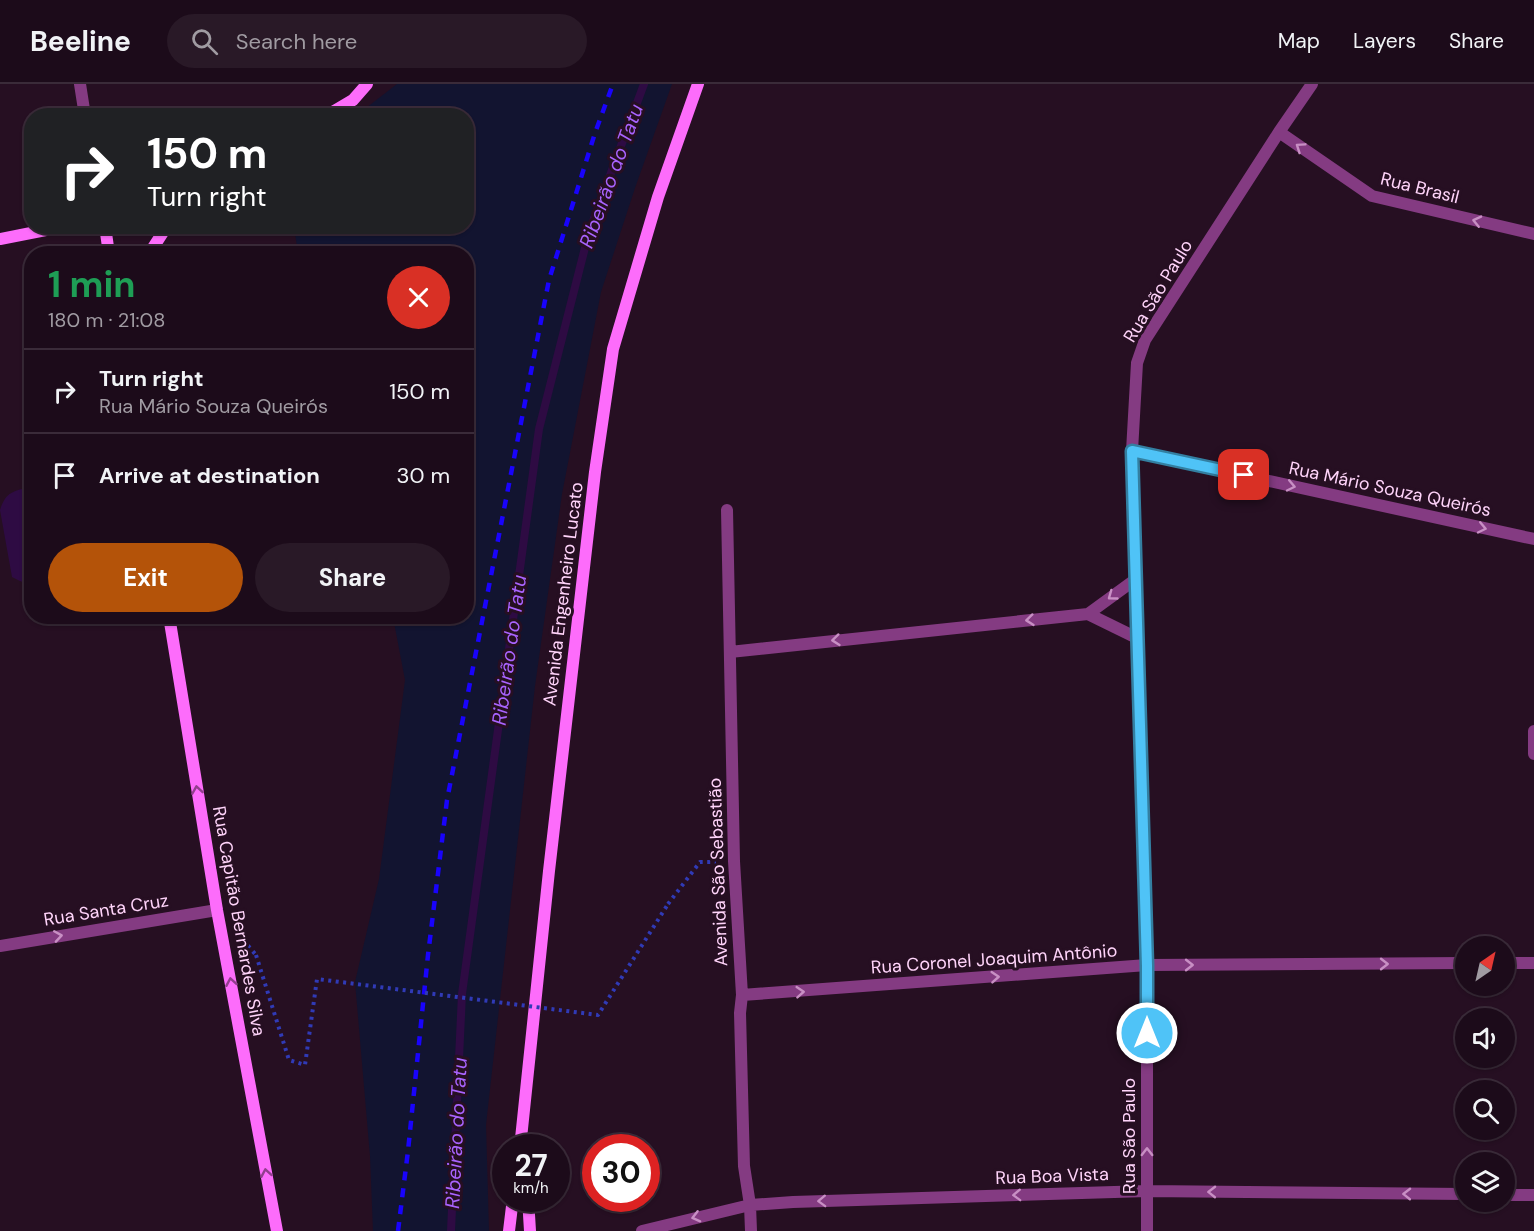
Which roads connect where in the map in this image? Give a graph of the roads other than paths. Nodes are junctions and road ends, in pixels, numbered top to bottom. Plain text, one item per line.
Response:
1 (80, 84) edge
2 (367, 84) edge
3 (698, 84) edge
4 (1312, 84) edge
5 (84, 108) edge
6 (339, 108) edge
7 (1279, 132) junction
8 (25, 234) edge
9 (1534, 234) edge
10 (0, 239) edge
11 (1132, 451) junction
12 (727, 510) dead end
13 (1534, 539) edge
14 (1136, 579) junction
15 (1088, 614) junction
16 (170, 624) edge
17 (1137, 639) junction
18 (730, 652) junction
19 (1534, 731) edge
20 (1534, 754) edge
21 (217, 910) junction
22 (0, 946) edge
23 (1455, 963) edge
24 (1515, 963) edge
25 (1534, 963) edge
26 (1147, 966) junction
27 (742, 996) junction
28 (523, 1120) junction
29 (522, 1134) edge
30 (524, 1134) edge
31 (1147, 1191) junction
32 (1455, 1194) edge
33 (1515, 1195) edge
34 (1534, 1195) edge
35 (750, 1205) junction
36 (511, 1212) edge
37 (529, 1212) edge
38 (277, 1231) edge
39 (509, 1231) edge
40 (530, 1231) edge
41 (642, 1231) edge
42 (751, 1231) edge
43 (1147, 1231) edge

1 - 5 street
2 - 6 main road
3 - 28 main road, Avenida Engenheiro Lucato
4 - 7 street, Rua São Paulo
9 -> 7 street, Rua Brasil
7 - 11 street, Rua São Paulo
8 - 10 main road
11 -> 13 street, Rua Mário Souza Queirós
11 - 14 street, Rua São Paulo
12 - 18 street, Avenida São Sebastião
14 -> 15 street
14 - 17 street, Rua São Paulo
15 - 17 street
15 -> 18 street
21 -> 16 main road, Rua Capitão Bernardes Silva
17 - 26 street, Rua São Paulo
18 - 27 street, Avenida São Sebastião
19 - 20 street
22 -> 21 street, Rua Santa Cruz
38 -> 21 main road, Rua Capitão Bernardes Silva
26 -> 23 street, Rua Coronel Joaquim Antônio
24 - 25 street
27 -> 26 street, Rua Coronel Joaquim Antônio
31 -> 26 street, Rua São Paulo
27 - 35 street, Avenida São Sebastião
28 - 29 main road, Avenida Engenheiro Lucato
28 - 30 main road, Avenida Engenheiro Lucato
32 -> 31 street, Rua Boa Vista
31 -> 35 street, Rua Boa Vista
31 - 43 street, Rua São Paulo
33 - 34 street
35 -> 41 street, Rua Boa Vista
35 - 42 street, Avenida São Sebastião
36 - 39 main road
37 - 40 main road

